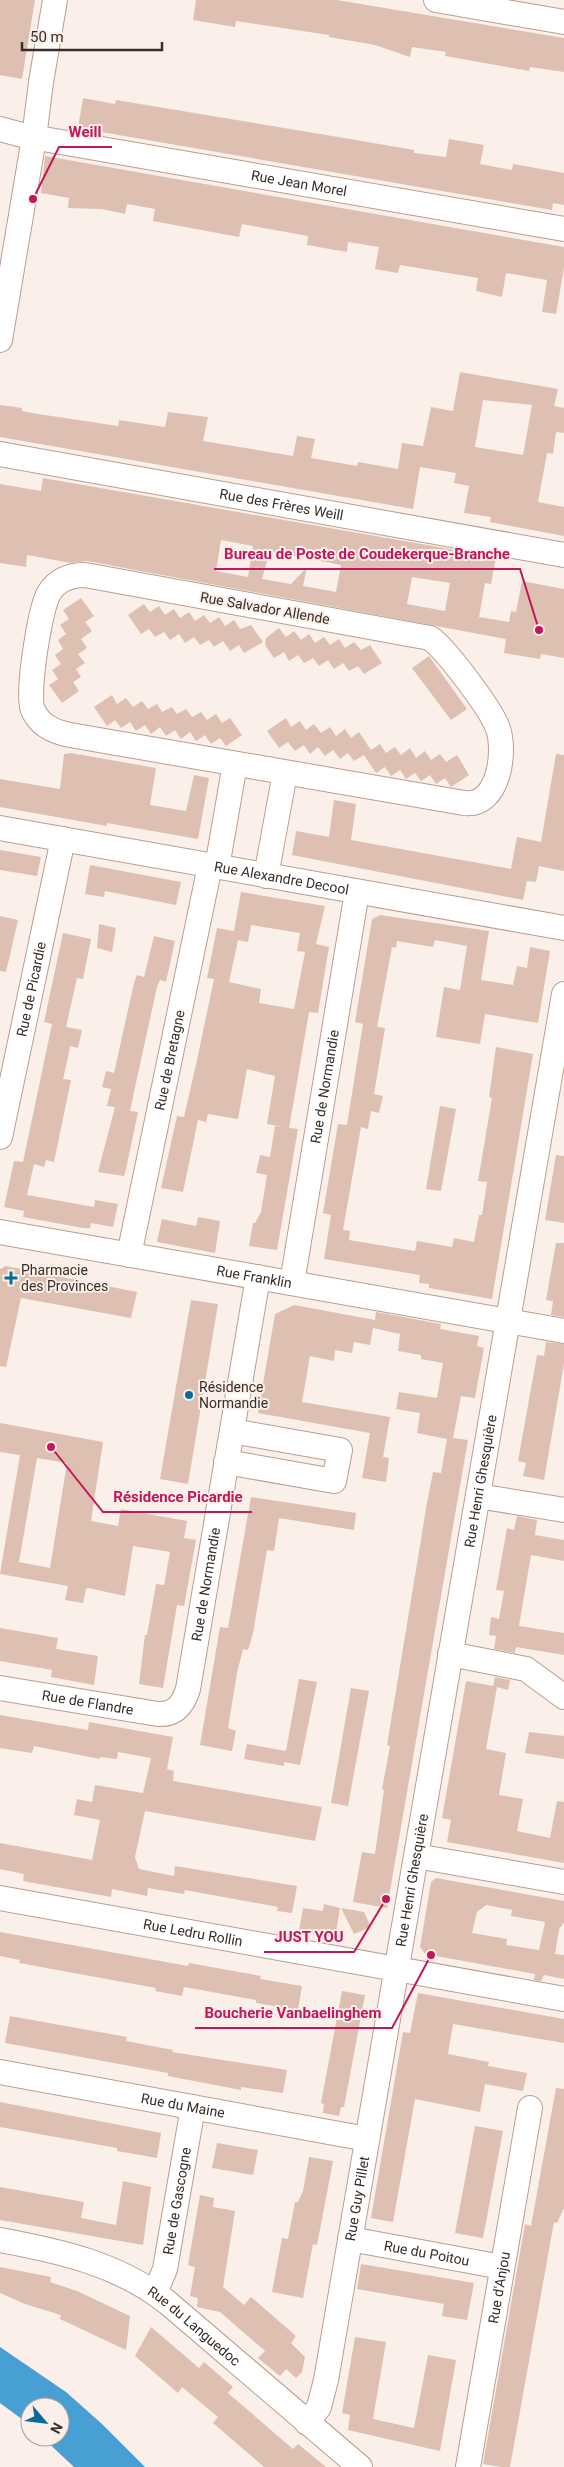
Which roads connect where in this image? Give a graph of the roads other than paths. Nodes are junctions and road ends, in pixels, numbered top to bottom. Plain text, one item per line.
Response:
1 (55, 0) edge
2 (436, 0) edge
3 (471, 3) edge
4 (564, 22) edge
5 (0, 129) edge
6 (30, 137) junction
7 (564, 230) edge
8 (4, 265) edge
9 (0, 340) edge
10 (0, 454) edge
11 (564, 554) edge
12 (235, 764) junction
13 (285, 773) junction
14 (0, 828) edge
15 (63, 840) junction
16 (214, 866) junction
17 (266, 876) junction
18 (357, 892) junction
19 (564, 928) edge
20 (564, 994) edge
21 (559, 1050) edge
22 (0, 1138) edge
23 (0, 1232) edge
24 (129, 1255) junction
25 (258, 1277) junction
26 (292, 1283) junction
27 (508, 1321) junction
28 (564, 1331) edge
29 (232, 1431) junction
30 (226, 1462) junction
31 (478, 1496) junction
32 (564, 1510) edge
33 (450, 1654) junction
34 (0, 1688) edge
35 (564, 1697) edge
36 (176, 1710) joint
37 (416, 1856) junction
38 (564, 1882) edge
39 (0, 1898) edge
40 (396, 1969) junction
41 (564, 1998) edge
42 (0, 2072) edge
43 (193, 2107) junction
44 (530, 2108) dead end
45 (367, 2139) junction
46 (350, 2239) junction
47 (0, 2240) edge
48 (502, 2267) junction
49 (155, 2293) junction
50 (307, 2423) junction
51 (360, 2467) edge
52 (468, 2467) edge

1 - 6 street
2 - 3 street
3 - 4 street
5 - 6 street, Rue Jean Morel
6 - 7 street, Rue Jean Morel
6 - 8 street
8 - 9 street
10 - 11 street, Rue des Frères Weill
12 - 13 street, Rue Salvador Allende
12 - 13 street, Rue Salvador Allende
12 - 16 street
13 - 17 street
14 - 15 street, Rue Alexandre Decool
15 - 16 street, Rue Alexandre Decool
15 - 22 street, Rue de Picardie
16 - 17 street, Rue Alexandre Decool
16 - 24 street, Rue de Bretagne
17 - 18 street, Rue Alexandre Decool
18 - 19 street, Rue Alexandre Decool
18 - 26 street, Rue de Normandie
20 - 21 street, Rue Henri Ghesquière
21 - 27 street, Rue Henri Ghesquière
23 - 24 street, Rue Franklin
24 - 25 street, Rue Franklin
25 - 26 street, Rue Franklin
25 - 29 street, Rue de Normandie
26 - 27 street, Rue Franklin
27 - 28 street, Rue Franklin
27 - 31 street, Rue Henri Ghesquière
29 - 30 street, Rue de Normandie
29 - 30 street
30 - 36 street, Rue de Normandie
31 - 32 street
31 - 33 street, Rue Henri Ghesquière
33 - 35 street
33 - 37 street, Rue Henri Ghesquière
34 - 36 street, Rue de Flandre
37 - 38 street
37 - 40 street, Rue Henri Ghesquière
39 - 40 street, Rue Ledru Rollin
40 - 41 street, Rue Ledru Rollin
40 - 45 street, Rue Guy Pillet
42 - 43 street, Rue du Maine
43 - 45 street, Rue du Maine
43 - 49 street, Rue de Gascogne
44 - 48 street, Rue d'Anjou
45 - 46 street, Rue Guy Pillet
46 - 48 street, Rue du Poitou
46 - 50 street, Rue Guy Pillet
47 - 49 street, Rue du Languedoc
48 - 52 street, Rue d'Anjou
49 - 50 street, Rue du Languedoc
50 - 51 street, Rue du Languedoc

